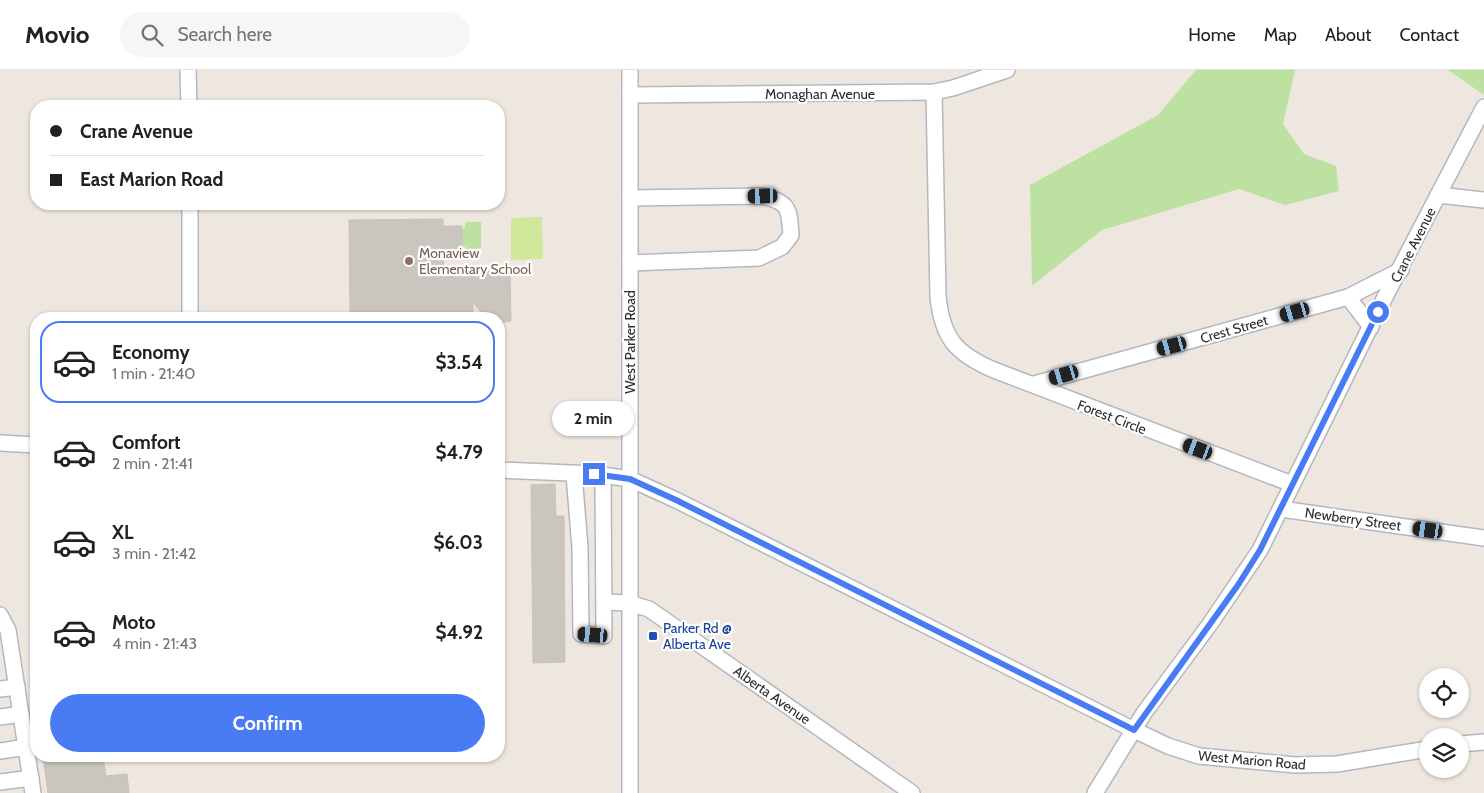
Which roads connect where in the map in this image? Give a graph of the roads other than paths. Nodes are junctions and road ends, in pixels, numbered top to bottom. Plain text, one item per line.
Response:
1 (188, 70) edge
2 (630, 70) edge
3 (1007, 70) edge
4 (934, 92) junction
5 (630, 95) junction
6 (189, 100) edge
7 (1484, 107) edge
8 (1438, 195) junction
9 (630, 198) junction
10 (1484, 200) edge
11 (190, 210) edge
12 (630, 263) junction
13 (1401, 270) junction
14 (1348, 298) junction
15 (190, 312) edge
16 (1371, 327) junction
17 (1034, 384) junction
18 (0, 443) edge
19 (30, 444) edge
20 (505, 470) edge
21 (574, 474) junction
22 (603, 475) junction
23 (630, 479) junction
24 (1292, 484) junction
25 (1281, 509) junction
26 (578, 518) junction
27 (604, 530) junction
28 (1484, 538) edge
29 (605, 555) junction
30 (629, 555) junction
31 (605, 602) junction
32 (629, 603) junction
33 (0, 615) edge
34 (6, 656) edge
35 (17, 687) junction
36 (0, 689) edge
37 (22, 714) junction
38 (0, 717) edge
39 (1134, 730) junction
40 (1484, 742) edge
41 (1469, 743) edge
42 (26, 747) junction
43 (1419, 750) edge
44 (0, 751) edge
45 (31, 778) junction
46 (0, 782) edge
47 (33, 793) edge
48 (630, 793) edge
49 (912, 793) edge
50 (1095, 793) edge

1 - 6 street
2 - 5 street, West Parker Road
3 - 4 street, Monaghan Avenue
4 - 5 street, Monaghan Avenue
4 - 17 street, Forest Circle
5 - 9 street, West Parker Road
7 - 8 street, Crane Avenue
8 - 10 street
8 - 13 street, Crane Avenue
9 - 12 street, West Parker Road
9 - 12 street
11 - 15 street
12 - 23 street, West Parker Road
13 - 14 street, Crest Street
13 - 16 street, Crane Avenue
14 - 16 street
14 - 17 street, Crest Street
16 - 24 street, Crane Avenue
17 - 24 street, Forest Circle
18 - 19 street
20 - 21 street, West Marion Road
21 - 22 street, West Marion Road
21 - 26 street
22 - 23 street, West Marion Road
22 - 27 street
23 - 30 street, West Parker Road
23 - 39 street, West Marion Road
24 - 25 street, Crane Avenue
25 - 28 street, Newberry Street
25 - 39 street, Crane Avenue
26 - 27 street
26 - 31 street
27 - 29 street
29 - 30 street
29 - 31 street
30 - 32 street, West Parker Road
31 - 32 street, Alberta Avenue
32 - 48 street, West Parker Road
32 - 49 street, Alberta Avenue
33 - 34 street
34 - 35 street
35 - 36 street
35 - 37 street
37 - 38 street
37 - 42 street
39 - 43 street, West Marion Road
39 - 50 street, Crane Avenue
40 - 41 street
42 - 44 street
42 - 45 street
45 - 46 street
45 - 47 street

